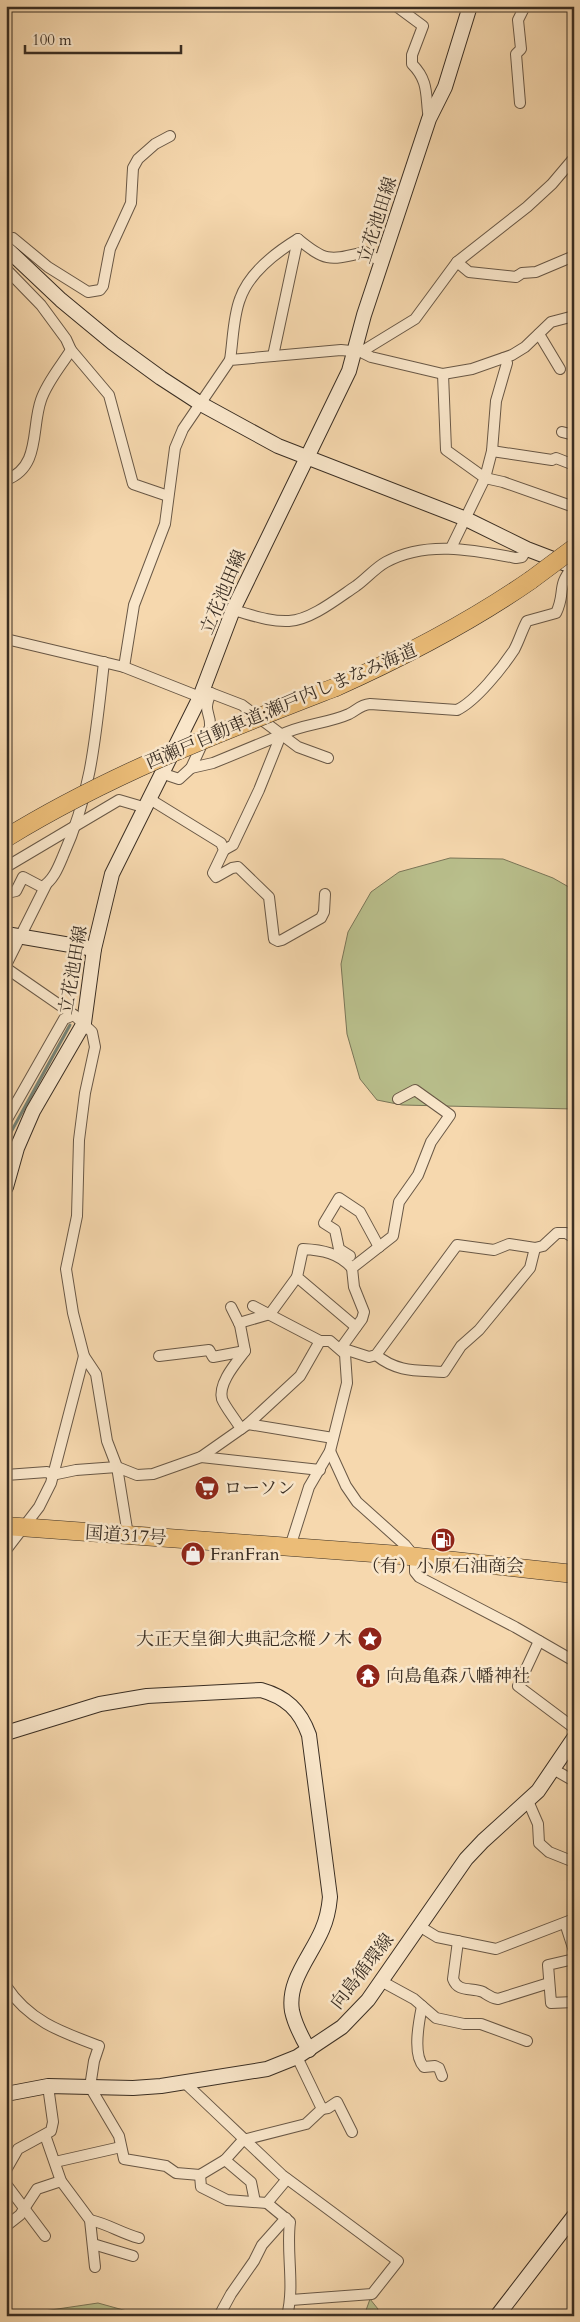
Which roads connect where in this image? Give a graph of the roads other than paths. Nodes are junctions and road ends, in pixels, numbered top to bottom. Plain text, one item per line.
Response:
1 (396, 6) edge
2 (470, 6) edge
3 (521, 8) edge
4 (520, 103) dead end
5 (429, 119) junction
6 (170, 136) dead end
7 (572, 164) edge
8 (298, 239) junction
9 (6, 240) edge
10 (6, 248) edge
11 (574, 256) edge
12 (457, 262) junction
13 (383, 263) junction
14 (6, 268) edge
15 (574, 316) edge
16 (539, 334) junction
17 (71, 350) junction
18 (358, 352) junction
19 (273, 356) junction
20 (504, 358) junction
21 (230, 360) junction
22 (560, 369) dead end
23 (443, 374) junction
24 (201, 404) junction
25 (562, 432) dead end
26 (574, 435) edge
27 (492, 451) junction
28 (306, 457) junction
29 (574, 465) edge
30 (485, 478) junction
31 (6, 480) edge
32 (168, 496) junction
33 (574, 506) edge
34 (466, 519) junction
35 (451, 548) junction
36 (574, 548) edge
37 (527, 550) junction
38 (573, 567) edge
39 (234, 610) junction
40 (6, 640) edge
41 (104, 662) junction
42 (124, 667) junction
43 (205, 693) junction
44 (281, 735) junction
45 (328, 758) dead end
46 (191, 768) junction
47 (161, 773) junction
48 (146, 802) junction
49 (78, 824) junction
50 (6, 838) edge
51 (224, 850) junction
52 (6, 867) edge
53 (46, 885) junction
54 (7, 893) edge
55 (325, 894) dead end
56 (6, 934) edge
57 (21, 936) junction
58 (94, 949) junction
59 (6, 967) edge
60 (79, 1019) junction
61 (398, 1099) dead end
62 (6, 1120) edge
63 (6, 1187) edge
64 (574, 1238) edge
65 (379, 1247) junction
66 (535, 1248) junction
67 (355, 1265) junction
68 (298, 1277) junction
69 (253, 1306) dead end
70 (230, 1307) dead end
71 (270, 1314) junction
72 (239, 1323) junction
73 (356, 1327) junction
74 (320, 1341) junction
75 (341, 1348) junction
76 (245, 1351) junction
77 (376, 1355) junction
78 (84, 1356) junction
79 (159, 1356) dead end
80 (245, 1427) junction
81 (333, 1438) junction
82 (330, 1451) junction
83 (201, 1457) junction
84 (117, 1467) junction
85 (320, 1470) junction
86 (6, 1475) edge
87 (52, 1475) junction
88 (14, 1527) edge
89 (128, 1536) junction
90 (290, 1547) junction
91 (6, 1550) edge
92 (415, 1558) junction
93 (574, 1574) edge
94 (539, 1641) junction
95 (574, 1661) edge
96 (574, 1728) edge
97 (6, 1733) edge
98 (574, 1738) edge
99 (553, 1769) junction
100 (574, 1781) edge
101 (528, 1801) junction
102 (574, 1862) edge
103 (570, 1921) edge
104 (418, 1926) junction
105 (458, 1941) junction
106 (574, 1951) edge
107 (574, 1959) edge
108 (381, 1981) junction
109 (549, 1983) junction
110 (6, 1986) edge
111 (574, 2002) edge
112 (422, 2006) junction
113 (527, 2041) dead end
114 (303, 2054) junction
115 (442, 2076) dead end
116 (184, 2082) junction
117 (48, 2086) junction
118 (90, 2087) junction
119 (6, 2094) edge
120 (322, 2109) junction
121 (352, 2132) dead end
122 (45, 2135) junction
123 (242, 2140) junction
124 (121, 2147) junction
125 (225, 2160) junction
126 (55, 2162) junction
127 (6, 2170) edge
128 (200, 2175) junction
129 (286, 2179) junction
130 (61, 2182) junction
131 (6, 2184) edge
132 (255, 2202) junction
133 (267, 2203) junction
134 (25, 2208) junction
135 (574, 2216) edge
136 (286, 2218) junction
137 (90, 2220) junction
138 (6, 2226) edge
139 (45, 2236) dead end
140 (139, 2238) dead end
141 (93, 2244) junction
142 (133, 2256) dead end
143 (95, 2268) dead end
144 (291, 2300) junction
145 (219, 2316) edge
146 (287, 2316) edge
147 (496, 2316) edge

1 - 5 street
2 - 5 main road, 立花池田線
3 - 4 street
5 - 13 main road, 立花池田線
6 - 9 street
7 - 12 street
8 - 13 street
8 - 19 street
8 - 21 street
10 - 24 main road
11 - 12 street
12 - 18 street
13 - 18 main road, 立花池田線
14 - 17 street
15 - 16 street
16 - 20 street
16 - 22 street
17 - 31 street
17 - 32 street
18 - 19 street
18 - 23 street
18 - 28 main road, 立花池田線
19 - 21 street
20 - 23 street
20 - 27 street
21 - 24 street
23 - 30 street
24 - 28 main road
24 - 32 street
25 - 26 street
27 - 29 street
27 - 30 street
28 - 34 main road
28 - 39 main road, 立花池田線
30 - 33 street
30 - 34 street
32 - 42 street
34 - 35 street
34 - 37 main road
35 - 37 street
35 - 39 street
36 - 50 highway, 西瀬戸自動車道;瀬戸内しまなみ海道, bridge
37 - 38 main road
38 - 44 street
39 - 43 main road, 立花池田線
40 - 41 street
41 - 42 street
41 - 49 street
42 - 43 street
43 - 44 street
43 - 46 street
43 - 47 main road, 立花池田線
44 - 45 street
44 - 46 street
44 - 51 street
46 - 47 street
47 - 48 main road, 立花池田線
48 - 49 street
48 - 51 street
48 - 58 main road, 立花池田線
49 - 52 street
49 - 53 street
51 - 55 street
53 - 54 street
53 - 57 street
56 - 57 main road
57 - 58 main road
57 - 59 street
58 - 60 main road, 立花池田線
59 - 60 street
60 - 62 street
60 - 63 main road, 立花池田線
60 - 78 street
61 - 65 street
64 - 66 street
65 - 67 street
65 - 67 street
66 - 77 street
66 - 77 street
67 - 68 street
67 - 73 street
68 - 71 street
68 - 73 street
69 - 71 street
70 - 72 street
71 - 72 street
71 - 74 street
72 - 76 street
73 - 75 street
74 - 75 street
74 - 80 street
75 - 77 street
75 - 81 street
76 - 79 street
76 - 80 street
78 - 84 street
78 - 87 street
80 - 81 street
80 - 83 street
81 - 82 street
82 - 85 street
82 - 92 street
83 - 84 street
83 - 85 street
84 - 87 street
84 - 89 street
85 - 90 street
86 - 87 street
87 - 88 street
88 - 89 highway, 国道317号
88 - 91 street
89 - 90 highway, 国道317号
90 - 92 highway, 国道317号
92 - 93 highway, 国道317号
92 - 94 street
94 - 95 street
94 - 96 street
97 - 114 main road
98 - 99 main road, 向島循環線
99 - 100 street
99 - 101 main road, 向島循環線
101 - 102 street
101 - 104 main road, 向島循環線
103 - 105 street
103 - 106 street
104 - 105 street
104 - 108 main road, 向島循環線
105 - 109 street
107 - 109 street
108 - 112 street
108 - 114 main road, 向島循環線
109 - 111 street
110 - 118 street
112 - 113 street
112 - 115 street
114 - 116 main road, 向島循環線
114 - 120 street
116 - 118 main road, 向島循環線
116 - 123 street
117 - 118 main road, 向島循環線
117 - 119 main road, 向島循環線
117 - 122 street
118 - 124 street
120 - 121 street
120 - 123 street
122 - 126 street
122 - 127 street
123 - 125 street
123 - 129 street
124 - 126 street
124 - 128 street
125 - 128 street
125 - 132 street
126 - 130 street
128 - 132 street
129 - 133 street
129 - 144 street
130 - 134 street
130 - 137 street
131 - 134 street
132 - 133 street
133 - 136 street
134 - 138 street
134 - 139 street
135 - 147 main road
136 - 144 street
136 - 145 street
137 - 140 street
137 - 141 street
141 - 142 street
141 - 143 street
144 - 146 street

